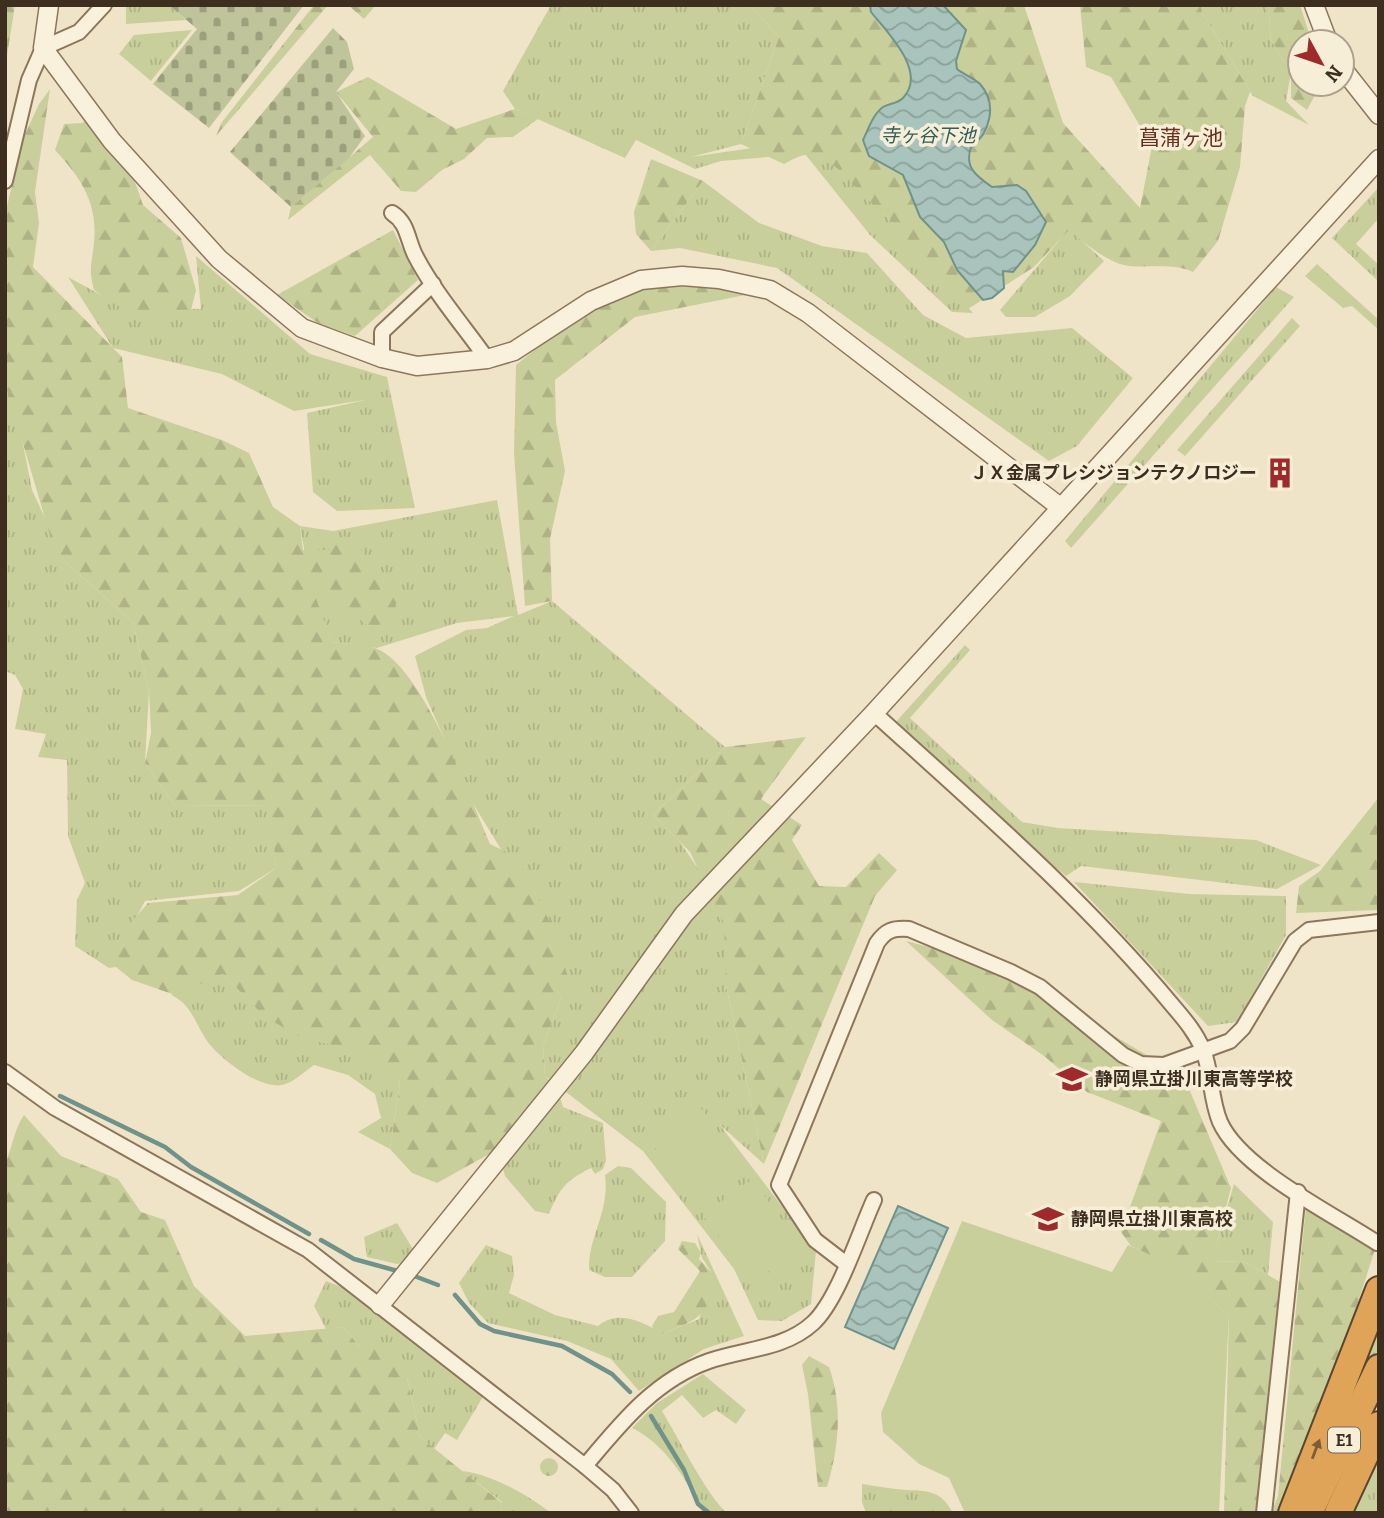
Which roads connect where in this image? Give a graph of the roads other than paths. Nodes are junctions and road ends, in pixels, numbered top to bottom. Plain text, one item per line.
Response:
1 (49, 5) edge
2 (104, 5) edge
3 (1314, 5) edge
4 (1323, 28) edge
5 (43, 48) junction
6 (1356, 86) edge
7 (1379, 115) edge
8 (1379, 159) edge
9 (5, 181) edge
10 (392, 213) dead end
11 (433, 284) junction
12 (383, 358) junction
13 (487, 359) junction
14 (1060, 508) junction
15 (874, 713) junction
16 (1379, 922) edge
17 (1204, 1052) junction
18 (5, 1072) edge
19 (1298, 1192) junction
20 (874, 1200) dead end
21 (1377, 1243) edge
22 (845, 1263) junction
23 (1379, 1290) edge
24 (380, 1305) junction
25 (1379, 1368) edge
26 (1379, 1425) edge
27 (585, 1466) junction
28 (631, 1513) edge
29 (1264, 1513) edge
30 (1292, 1513) edge
31 (1310, 1513) edge
32 (1338, 1513) edge

1 - 5 street
2 - 5 street
3 - 4 street
5 - 9 street
5 - 12 street
6 - 7 street
8 - 14 street
10 - 11 street
11 - 12 street
11 - 13 street
12 - 13 street
13 - 14 street
14 - 15 street
15 - 17 street
15 - 24 street
16 - 17 street
17 - 19 street
17 - 22 street
18 - 24 street
19 - 21 street
19 - 29 street
20 - 22 street
22 - 27 street
30 -> 23 highway
24 - 27 street
25 - 31 highway, E1
26 - 32 highway, E1
27 - 28 street

